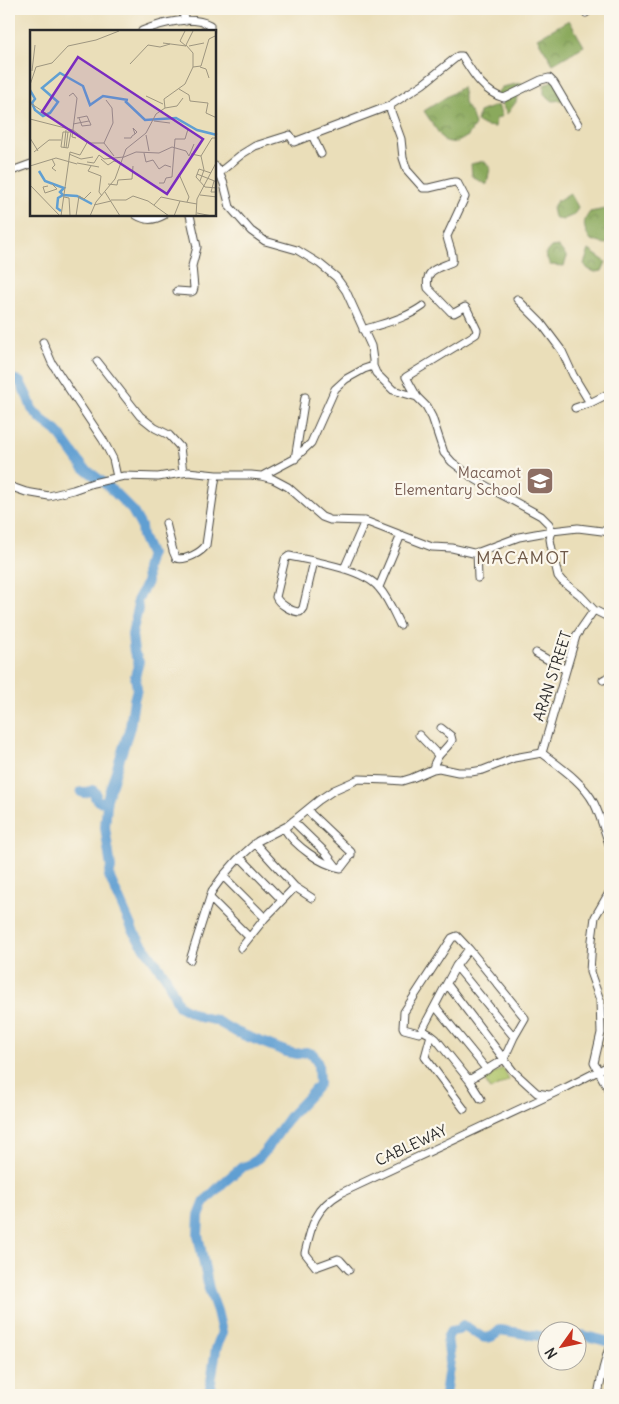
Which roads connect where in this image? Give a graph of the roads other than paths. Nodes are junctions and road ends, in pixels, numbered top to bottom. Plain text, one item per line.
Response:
1 (181, 9) edge
2 (186, 21) junction
3 (145, 30) edge
4 (210, 30) edge
5 (389, 106) junction
6 (578, 124) dead end
7 (312, 135) junction
8 (321, 154) dead end
9 (30, 164) edge
10 (216, 171) edge
11 (10, 172) edge
12 (138, 216) edge
13 (161, 216) edge
14 (190, 216) edge
15 (177, 291) dead end
16 (517, 299) dead end
17 (422, 306) dead end
18 (363, 330) junction
19 (42, 342) dead end
20 (97, 361) dead end
21 (373, 366) junction
22 (610, 393) edge
23 (305, 397) dead end
24 (416, 398) junction
25 (590, 403) junction
26 (575, 408) dead end
27 (294, 459) junction
28 (183, 472) junction
29 (216, 475) junction
30 (261, 476) junction
31 (114, 478) junction
32 (9, 486) edge
33 (365, 521) junction
34 (166, 523) dead end
35 (552, 531) junction
36 (610, 533) edge
37 (401, 535) junction
38 (477, 552) junction
39 (314, 561) junction
40 (344, 569) junction
41 (478, 578) dead end
42 (379, 587) junction
43 (594, 610) junction
44 (610, 618) edge
45 (400, 625) dead end
46 (536, 653) dead end
47 (566, 670) junction
48 (610, 676) edge
49 (603, 680) dead end
50 (441, 728) dead end
51 (419, 735) dead end
52 (542, 753) junction
53 (438, 755) junction
54 (433, 769) junction
55 (308, 809) junction
56 (293, 821) junction
57 (284, 828) junction
58 (255, 843) junction
59 (610, 847) edge
60 (240, 857) junction
61 (338, 868) junction
62 (223, 876) junction
63 (296, 886) junction
64 (610, 891) edge
65 (210, 898) junction
66 (312, 898) dead end
67 (282, 900) junction
68 (608, 901) edge
69 (265, 918) junction
70 (249, 937) junction
71 (241, 948) dead end
72 (469, 949) junction
73 (190, 960) dead end
74 (456, 966) junction
75 (446, 984) junction
76 (435, 1006) junction
77 (422, 1030) junction
78 (431, 1035) junction
79 (514, 1037) junction
80 (504, 1059) junction
81 (610, 1065) edge
82 (487, 1070) junction
83 (598, 1071) junction
84 (469, 1080) junction
85 (610, 1092) edge
86 (550, 1095) junction
87 (482, 1099) dead end
88 (464, 1108) dead end
89 (349, 1270) dead end
90 (608, 1351) dead end
91 (598, 1395) edge

1 - 2 street
2 - 3 street
2 - 4 street
5 - 6 street
5 - 7 street
5 - 24 street
7 - 8 street
7 - 10 street
9 - 11 street
10 - 18 street
12 - 13 street
14 - 15 street
16 - 25 street
17 - 18 street
18 - 21 street
19 - 31 street
20 - 28 street
21 - 24 street
21 - 27 street
22 - 25 street
23 - 27 street
24 - 35 street
25 - 26 street
27 - 30 street
28 - 29 street
28 - 31 street
29 - 30 street
29 - 34 street
30 - 33 street
31 - 32 street
33 - 37 street
33 - 40 street
35 - 36 street
35 - 38 street
35 - 43 street
37 - 38 street
37 - 42 street
38 - 41 street
39 - 39 street
39 - 40 street
40 - 42 street
42 - 45 street
43 - 44 street
43 - 47 street, ARAN STREET
46 - 47 street
47 - 52 street, ARAN STREET
48 - 49 street
50 - 53 street
51 - 53 street
52 - 54 street
52 - 59 street
53 - 54 street
54 - 55 street
55 - 56 street
55 - 61 street
56 - 57 street
56 - 61 street
57 - 58 street
57 - 61 street
58 - 60 street
58 - 63 street
60 - 62 street
60 - 67 street
62 - 65 street
62 - 69 street
63 - 66 street
63 - 67 street
64 - 68 street
65 - 70 street
65 - 73 street
67 - 69 street
68 - 83 street
69 - 70 street
70 - 71 street
72 - 74 street
72 - 77 street
72 - 79 street
74 - 75 street
74 - 79 street
75 - 76 street
75 - 80 street
76 - 77 street
76 - 82 street
77 - 78 street
78 - 84 street
78 - 88 street
79 - 80 street
80 - 82 street
80 - 86 street
81 - 83 street, CABLEWAY
82 - 84 street
83 - 85 street
83 - 86 street, CABLEWAY
84 - 87 street
86 - 89 street, CABLEWAY
90 - 91 street

